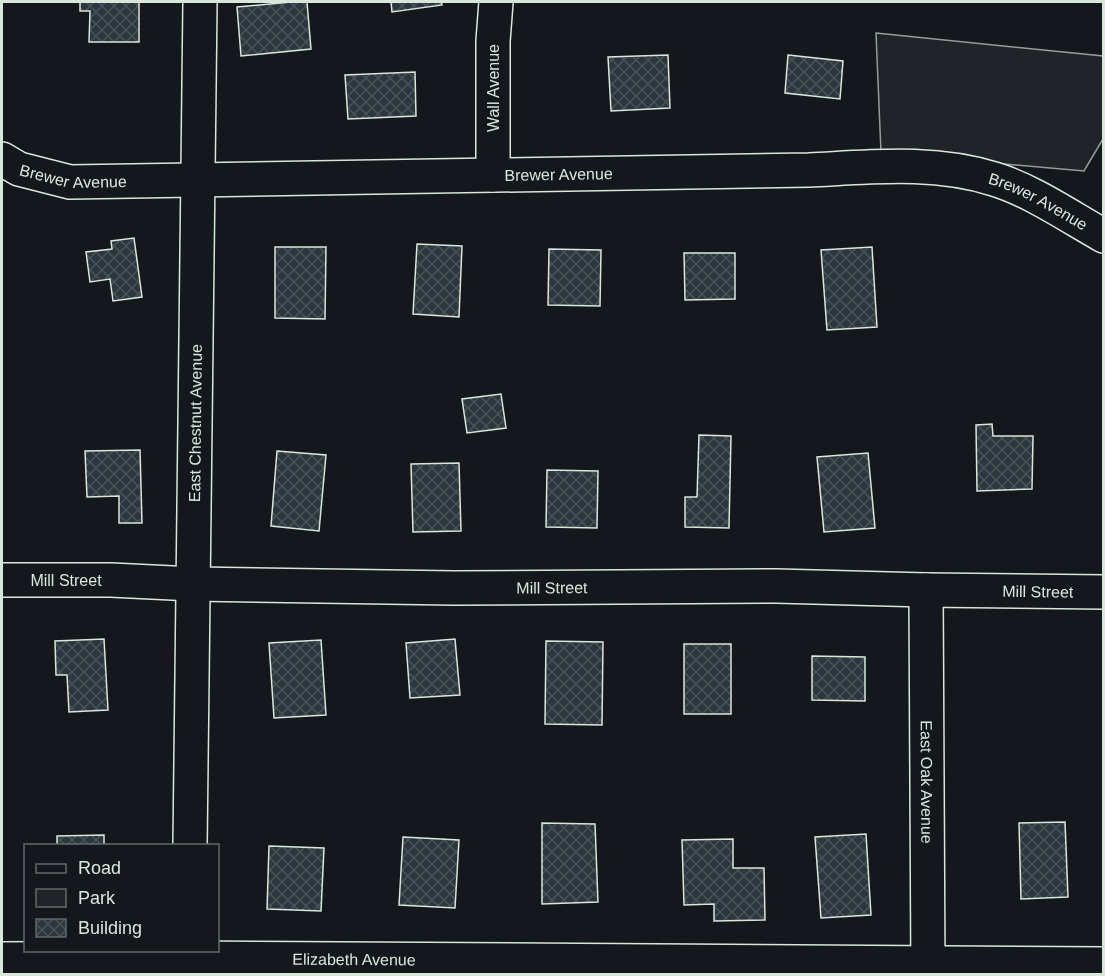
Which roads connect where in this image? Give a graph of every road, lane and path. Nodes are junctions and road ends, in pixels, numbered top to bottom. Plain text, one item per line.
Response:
1 (200, 2) edge
2 (496, 2) edge
3 (2, 159) edge
4 (493, 175) junction
5 (198, 181) junction
6 (1104, 236) edge
7 (2, 580) edge
8 (193, 584) junction
9 (926, 590) junction
10 (1104, 592) edge
11 (190, 844) edge
12 (2, 959) edge
13 (188, 961) edge
14 (1104, 964) edge
15 (928, 969) edge

1 - 5 street, East Chestnut Avenue
2 - 4 street, Wall Avenue
3 - 5 street, Brewer Avenue
4 - 5 street, Brewer Avenue
4 - 6 street, Brewer Avenue
5 - 8 street, East Chestnut Avenue
7 - 8 street, Mill Street
8 - 9 street, Mill Street
8 - 11 street, East Chestnut Avenue
9 - 10 street, Mill Street
9 - 15 street, East Oak Avenue
12 - 13 street, Elizabeth Avenue
13 - 15 street, Elizabeth Avenue
14 - 15 street, Elizabeth Avenue

